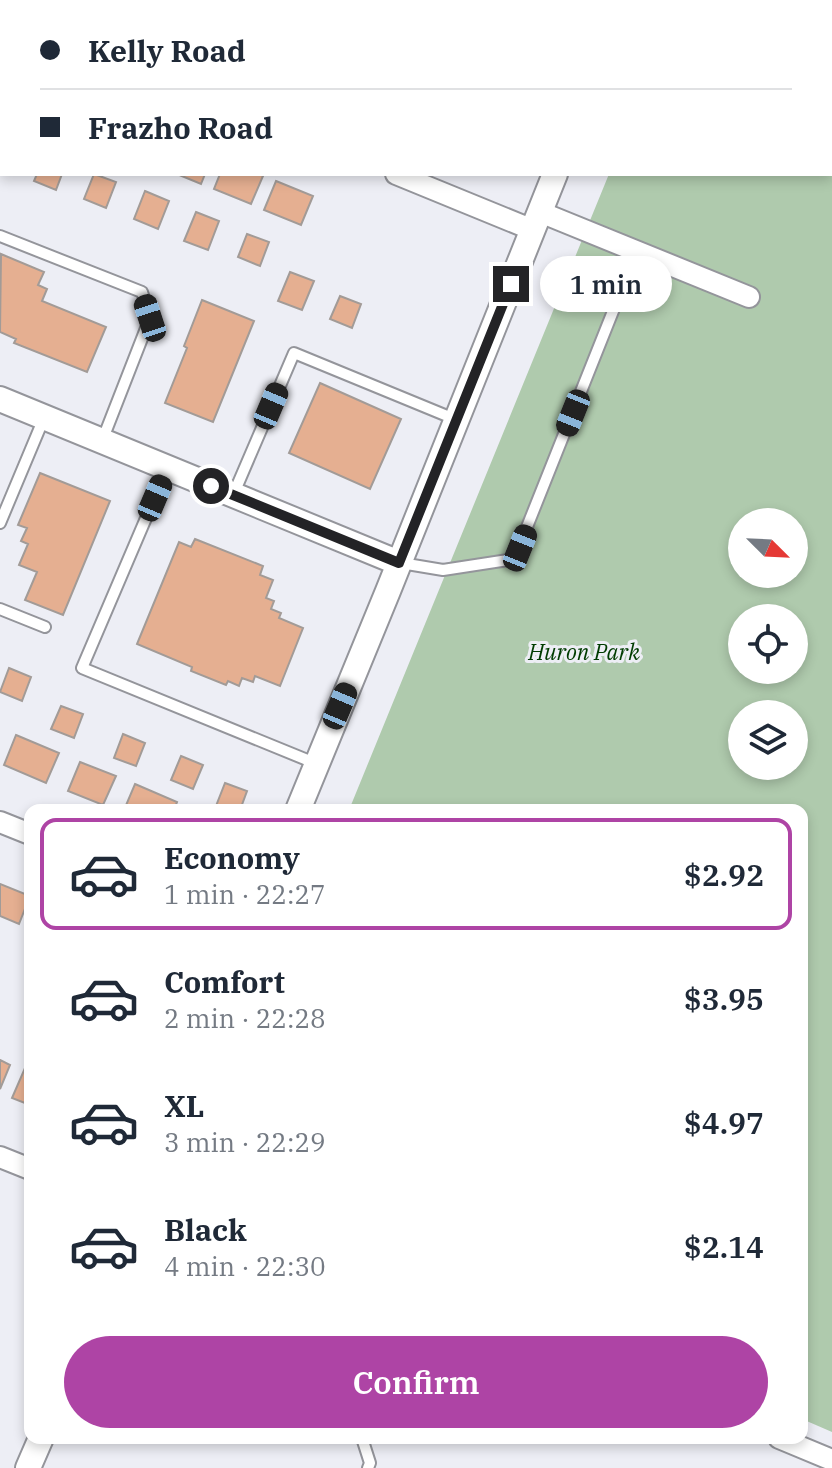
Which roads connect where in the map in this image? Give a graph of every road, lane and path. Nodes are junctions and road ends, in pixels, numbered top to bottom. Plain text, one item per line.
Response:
1 (402, 176) edge
2 (554, 176) edge
3 (537, 221) junction
4 (0, 236) edge
5 (637, 251) junction
6 (749, 297) dead end
7 (0, 399) edge
8 (44, 418) junction
9 (457, 420) junction
10 (102, 441) junction
11 (167, 468) junction
12 (233, 495) junction
13 (0, 523) edge
14 (399, 563) junction
15 (0, 609) edge
16 (45, 627) dead end
17 (317, 764) junction
18 (300, 804) edge
19 (0, 822) edge
20 (24, 832) edge
21 (0, 1157) edge
22 (24, 1167) edge
23 (38, 1444) edge
24 (364, 1444) edge
25 (793, 1444) edge
26 (832, 1460) edge
27 (28, 1468) edge
28 (368, 1468) edge

1 - 3 street
2 - 3 street
3 - 5 street
3 - 9 street
4 - 10 lane
5 - 6 street
5 - 14 lane
7 - 8 street
8 - 10 street
8 - 13 lane
9 - 12 lane
9 - 14 street
10 - 11 street
11 - 12 street
11 - 17 lane
12 - 14 street
14 - 17 street
15 - 16 lane
17 - 18 street
19 - 20 street
21 - 22 street
23 - 27 street
24 - 28 lane
25 - 26 street

